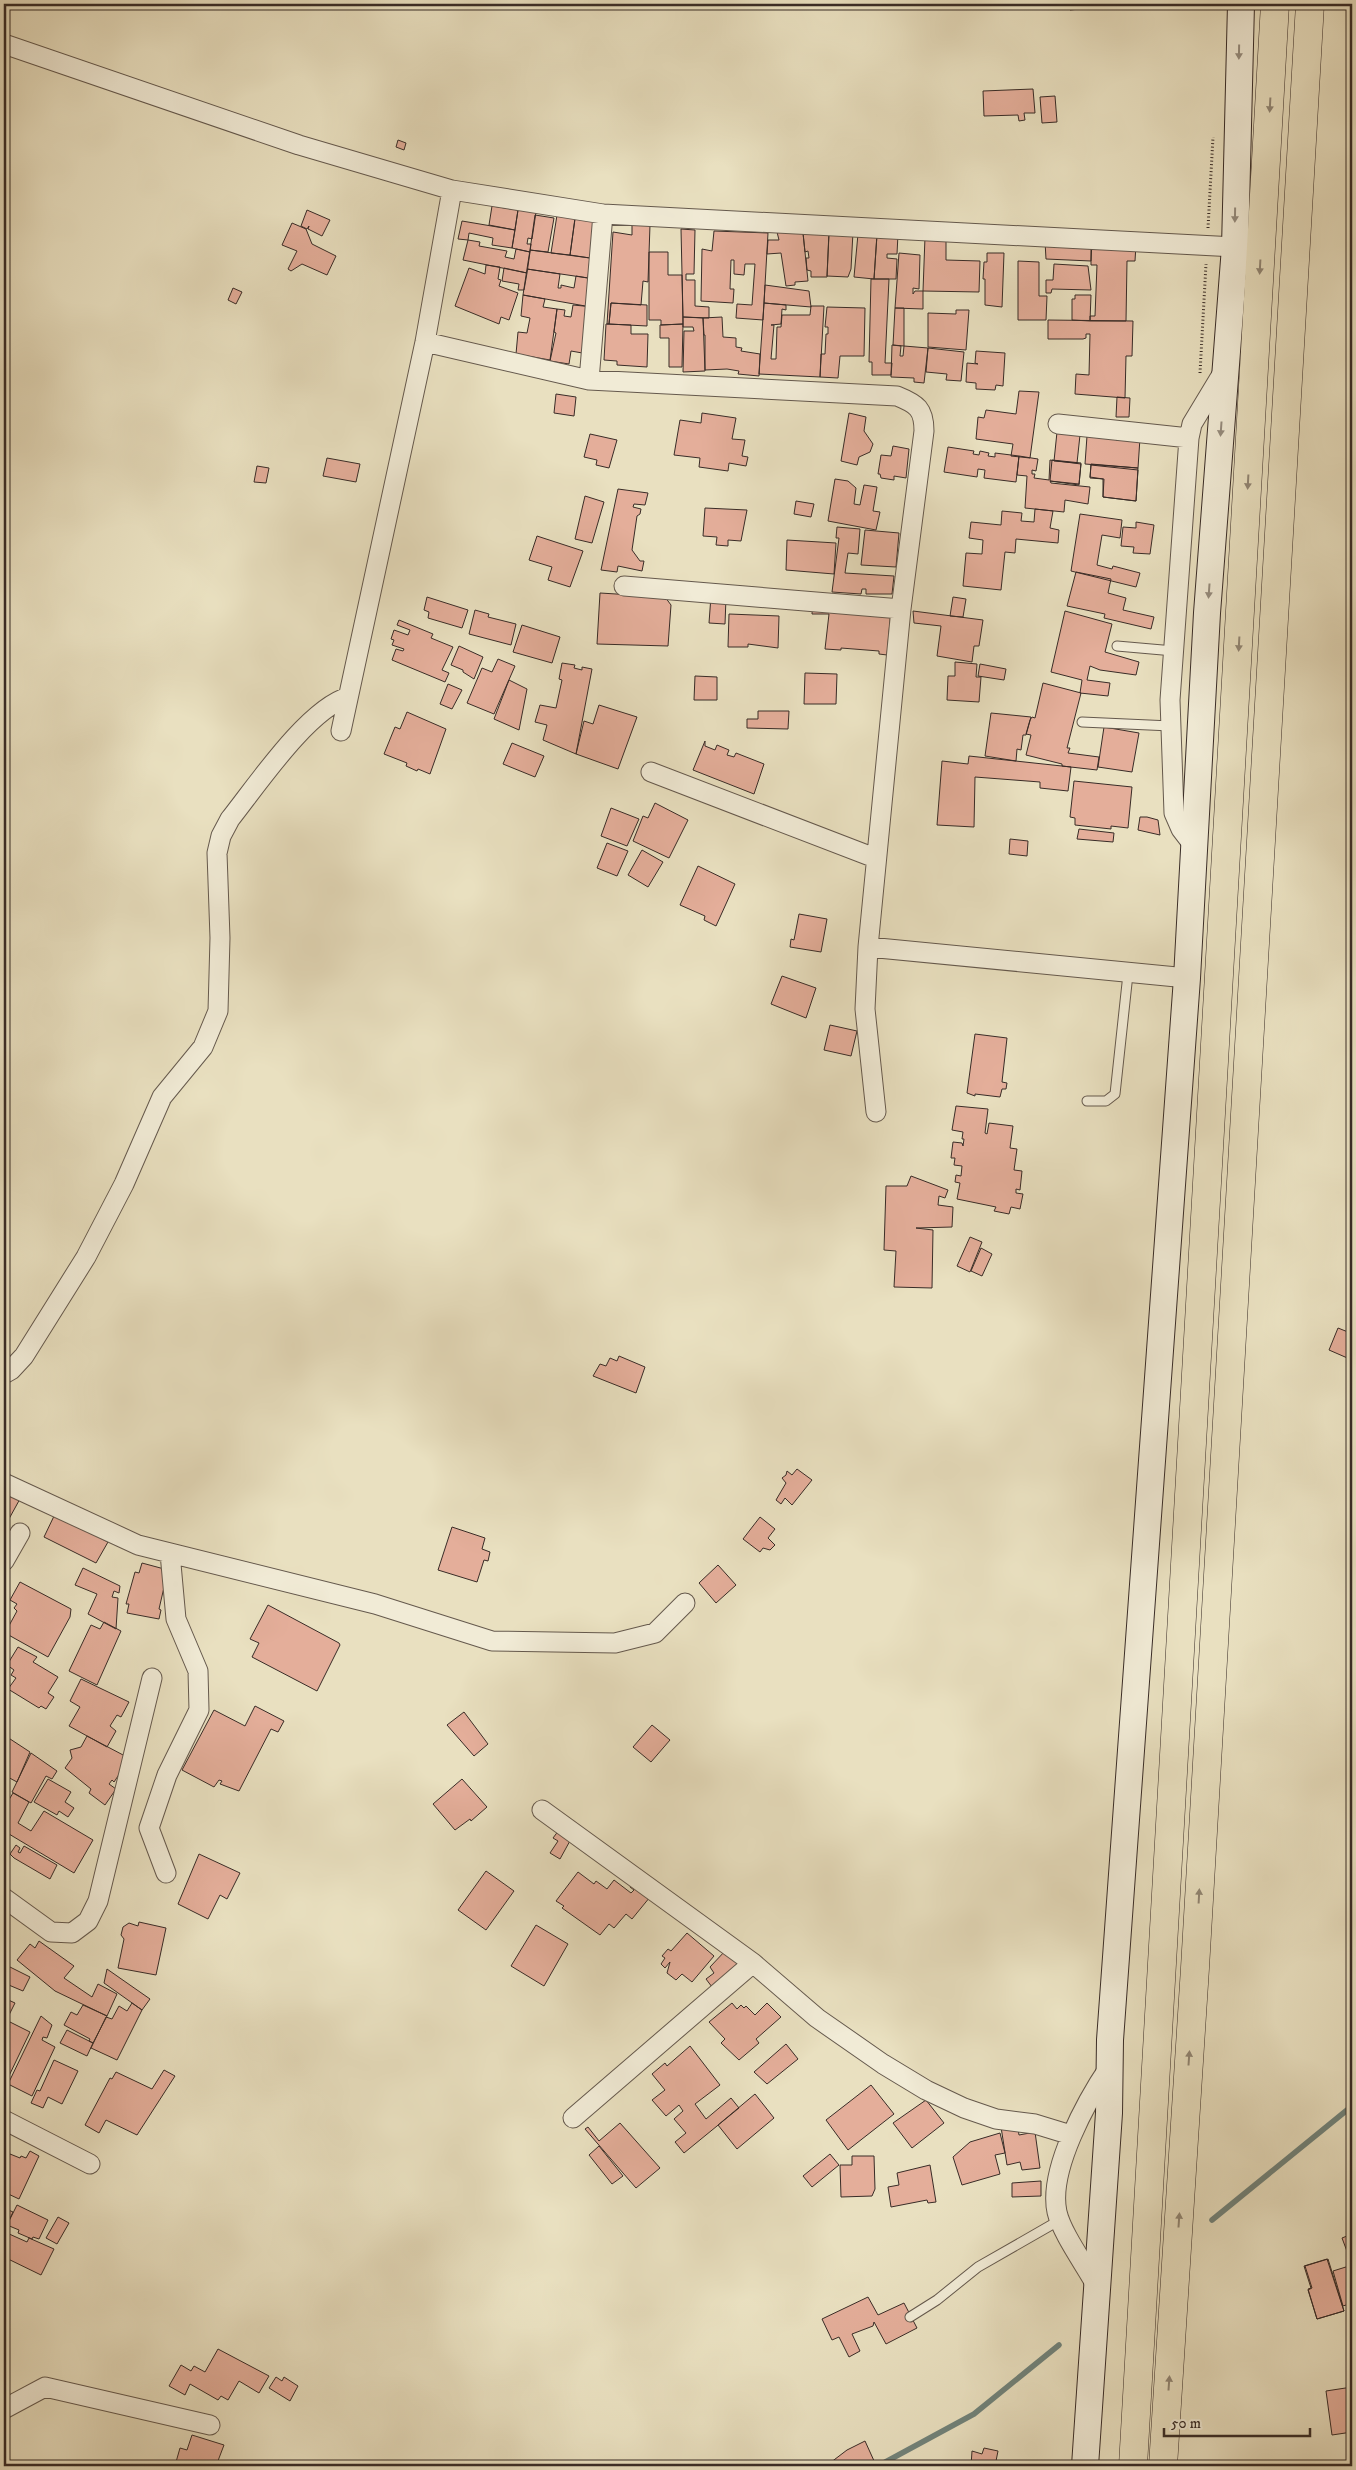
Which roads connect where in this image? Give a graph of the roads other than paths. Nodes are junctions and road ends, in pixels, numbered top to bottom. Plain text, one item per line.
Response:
1 (1241, 4) edge
2 (1275, 4) edge
3 (1310, 4) edge
4 (4, 44) edge
5 (452, 190) junction
6 (602, 214) junction
7 (1235, 247) junction
8 (425, 342) junction
9 (1226, 368) junction
10 (589, 380) junction
11 (1058, 424) dead end
12 (1189, 438) junction
13 (624, 586) dead end
14 (901, 609) junction
15 (1117, 646) dead end
16 (1174, 651) junction
17 (348, 696) junction
18 (1170, 700) junction
19 (1202, 704) junction
20 (1082, 722) dead end
21 (1171, 726) junction
22 (340, 731) dead end
23 (652, 772) dead end
24 (1194, 846) junction
25 (875, 858) junction
26 (868, 947) junction
27 (1128, 974) junction
28 (1187, 978) junction
29 (1087, 1101) dead end
30 (876, 1112) dead end
31 (4, 1374) edge
32 (4, 1483) edge
33 (20, 1533) dead end
34 (170, 1553) junction
35 (4, 1562) edge
36 (685, 1603) dead end
37 (152, 1678) dead end
38 (542, 1810) dead end
39 (166, 1873) dead end
40 (4, 1898) edge
41 (753, 1963) junction
42 (1110, 2066) junction
43 (573, 2118) dead end
44 (4, 2120) edge
45 (1071, 2135) junction
46 (90, 2164) dead end
47 (1060, 2220) junction
48 (1097, 2288) junction
49 (910, 2317) dead end
50 (4, 2409) edge
51 (210, 2425) dead end
52 (1085, 2466) edge
53 (1134, 2466) edge
54 (1163, 2466) edge

1 -> 7 street
2 -> 53 main road
54 -> 3 main road
4 - 5 street
5 - 6 street
5 - 8 street
6 - 7 street
6 - 10 street
7 - 9 street
8 - 10 street
8 - 17 street
9 - 12 street
9 -> 19 street
10 - 14 street
11 - 12 street
12 - 16 street
13 - 14 street
14 - 25 street
15 - 16 lane
16 - 18 street
17 - 22 street
17 - 31 street
18 - 19 street
18 - 21 street
19 - 24 street
20 - 21 lane
21 - 24 street
23 - 25 street
24 - 28 street
25 - 26 street
26 - 27 street
26 - 30 street
27 - 28 street
27 - 29 lane
28 - 42 street
32 - 34 street
33 - 35 street
34 - 36 street
34 - 39 street
37 - 40 street
38 - 41 street
41 - 43 street
41 - 45 street
42 - 45 street
42 - 48 street
44 - 46 street
45 - 47 street
47 - 48 street
47 - 49 lane
48 - 52 street
50 - 51 street

